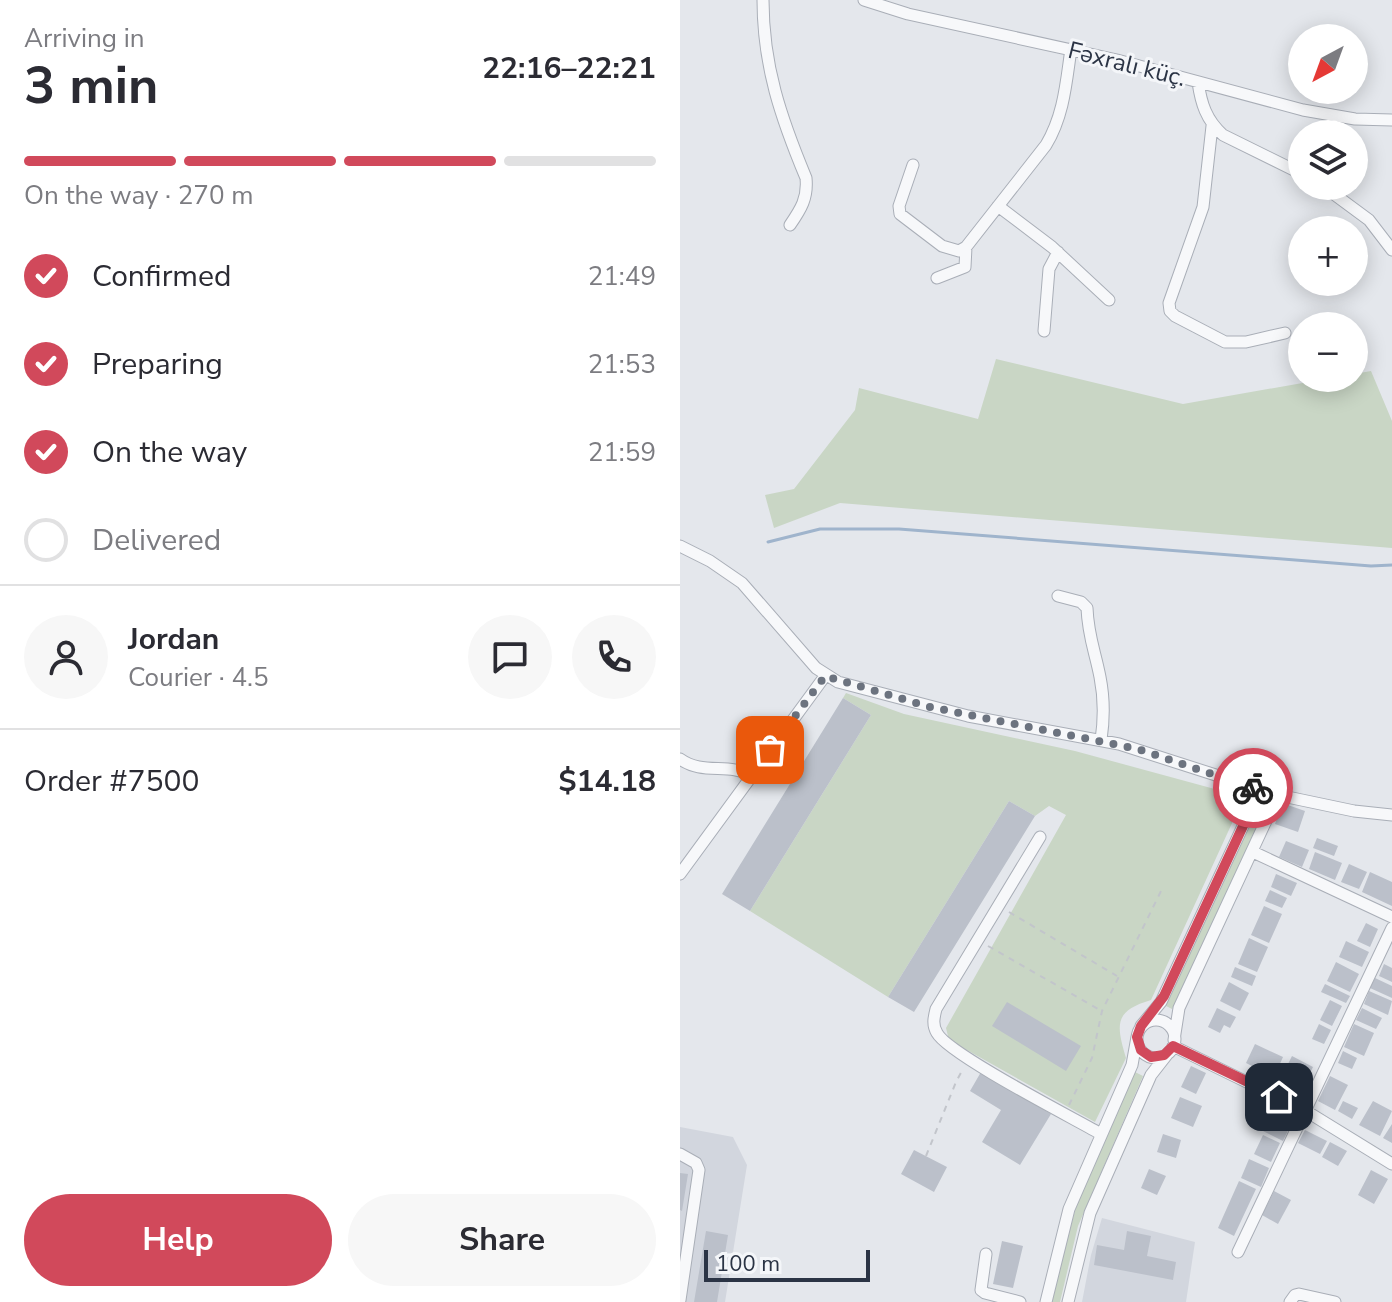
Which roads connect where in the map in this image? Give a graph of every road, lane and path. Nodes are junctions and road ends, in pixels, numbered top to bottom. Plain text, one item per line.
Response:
1 (763, 0) edge
2 (864, 0) edge
3 (1071, 49) junction
4 (1198, 82) junction
5 (1392, 120) edge
6 (1212, 126) junction
7 (913, 165) dead end
8 (1288, 167) edge
9 (1342, 200) edge
10 (998, 206) junction
11 (790, 225) dead end
12 (966, 247) junction
13 (1392, 250) edge
14 (1058, 252) junction
15 (937, 278) dead end
16 (1109, 300) dead end
17 (1044, 331) dead end
18 (1285, 333) dead end
19 (680, 546) edge
20 (1058, 596) dead end
21 (825, 676) junction
22 (1101, 740) junction
23 (680, 759) edge
24 (751, 775) junction
25 (1257, 789) junction
26 (1278, 795) junction
27 (1392, 815) edge
28 (1040, 837) dead end
29 (1253, 852) junction
30 (680, 874) edge
31 (1162, 889) dead end
32 (998, 905) junction
33 (1392, 917) edge
34 (1392, 928) edge
35 (978, 940) junction
36 (1118, 977) junction
37 (1102, 1011) junction
38 (1139, 1032) junction
39 (1172, 1046) junction
40 (970, 1059) junction
41 (1306, 1111) junction
42 (1065, 1113) junction
43 (1101, 1134) junction
44 (680, 1154) edge
45 (926, 1156) dead end
46 (1392, 1164) edge
47 (684, 1238) edge
48 (1238, 1252) dead end
49 (986, 1254) dead end
50 (680, 1300) edge
51 (1020, 1302) edge
52 (1046, 1302) edge
53 (1068, 1302) edge
54 (1290, 1302) edge
55 (1335, 1302) edge

1 - 11 street
2 - 3 street, Fəxralı küç.
3 - 4 street, Fəxralı küç.
3 - 10 street
4 - 5 street, Fəxralı küç.
4 - 6 street
6 - 8 street
6 - 18 street
7 - 12 street
9 - 13 street
10 - 12 street
10 - 14 street
12 - 15 street
14 - 16 street
14 - 17 street
19 - 21 street
20 - 22 street
21 - 22 street
21 - 24 street
22 - 25 street
23 - 24 street
24 - 30 street
25 - 26 street
25 - 38 street
26 - 27 street
26 - 29 street
28 - 32 street
29 - 33 street
29 - 39 street
31 - 36 path
32 - 35 street
32 - 36 path
34 - 41 street
35 - 37 path
35 - 40 street
36 - 37 path
37 - 42 path
38 - 39 street
38 - 39 street
38 - 43 street
39 - 41 street
39 - 53 street
40 - 42 street
40 - 45 path
41 - 46 street
41 - 48 street
42 - 43 street
43 - 52 street
44 - 47 street
47 - 50 street
49 - 51 street
54 - 55 street

